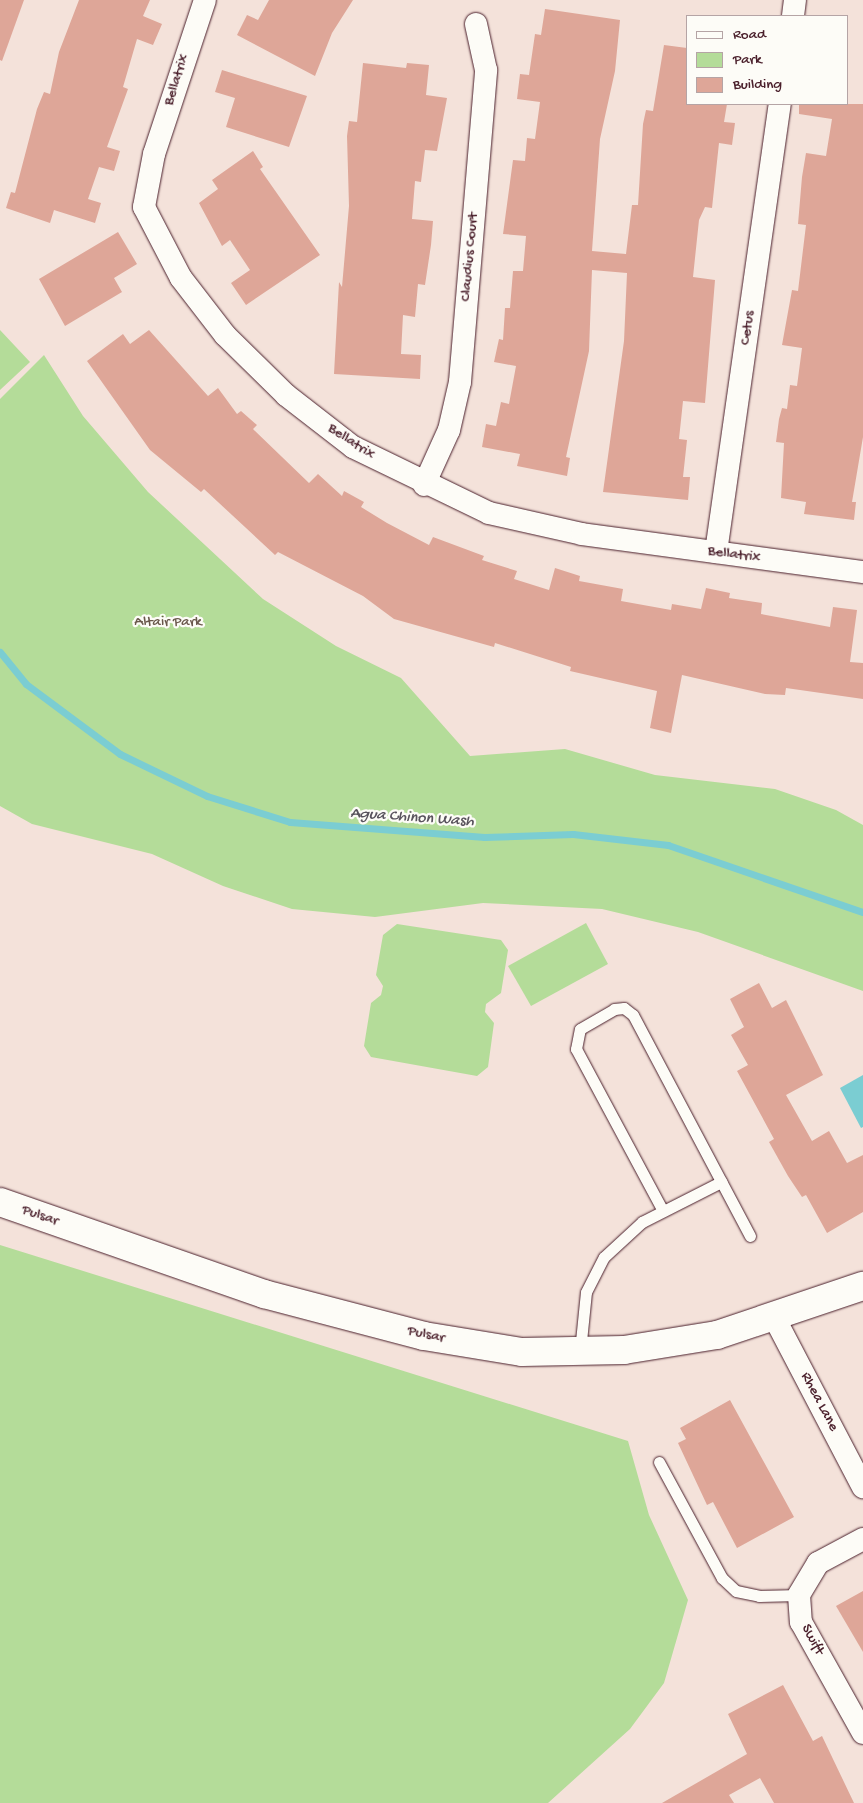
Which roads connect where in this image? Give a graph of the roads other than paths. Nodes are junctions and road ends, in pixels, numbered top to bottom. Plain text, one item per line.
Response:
1 (205, 0) edge
2 (795, 0) edge
3 (793, 15) edge
4 (476, 24) dead end
5 (780, 105) edge
6 (424, 485) junction
7 (716, 552) junction
8 (863, 572) edge
9 (721, 1182) junction
10 (0, 1202) edge
11 (663, 1211) junction
12 (750, 1236) dead end
13 (863, 1286) edge
14 (774, 1317) junction
15 (580, 1351) junction
16 (659, 1462) dead end
17 (863, 1487) edge
18 (863, 1539) edge
19 (799, 1595) junction
20 (863, 1733) edge

1 - 6 street, Bellatrix
2 - 3 street
4 - 6 street, Claudius Court
5 - 7 street, Cetus
6 - 7 street, Bellatrix
7 - 8 street, Bellatrix
9 - 11 lane
9 - 11 lane
9 - 12 lane
10 - 15 street, Pulsar
11 - 15 lane
13 - 14 street, Pulsar
14 - 15 street, Pulsar
14 - 17 street, Rhea Lane
16 - 19 lane
18 - 19 street
19 - 20 street, Swift

